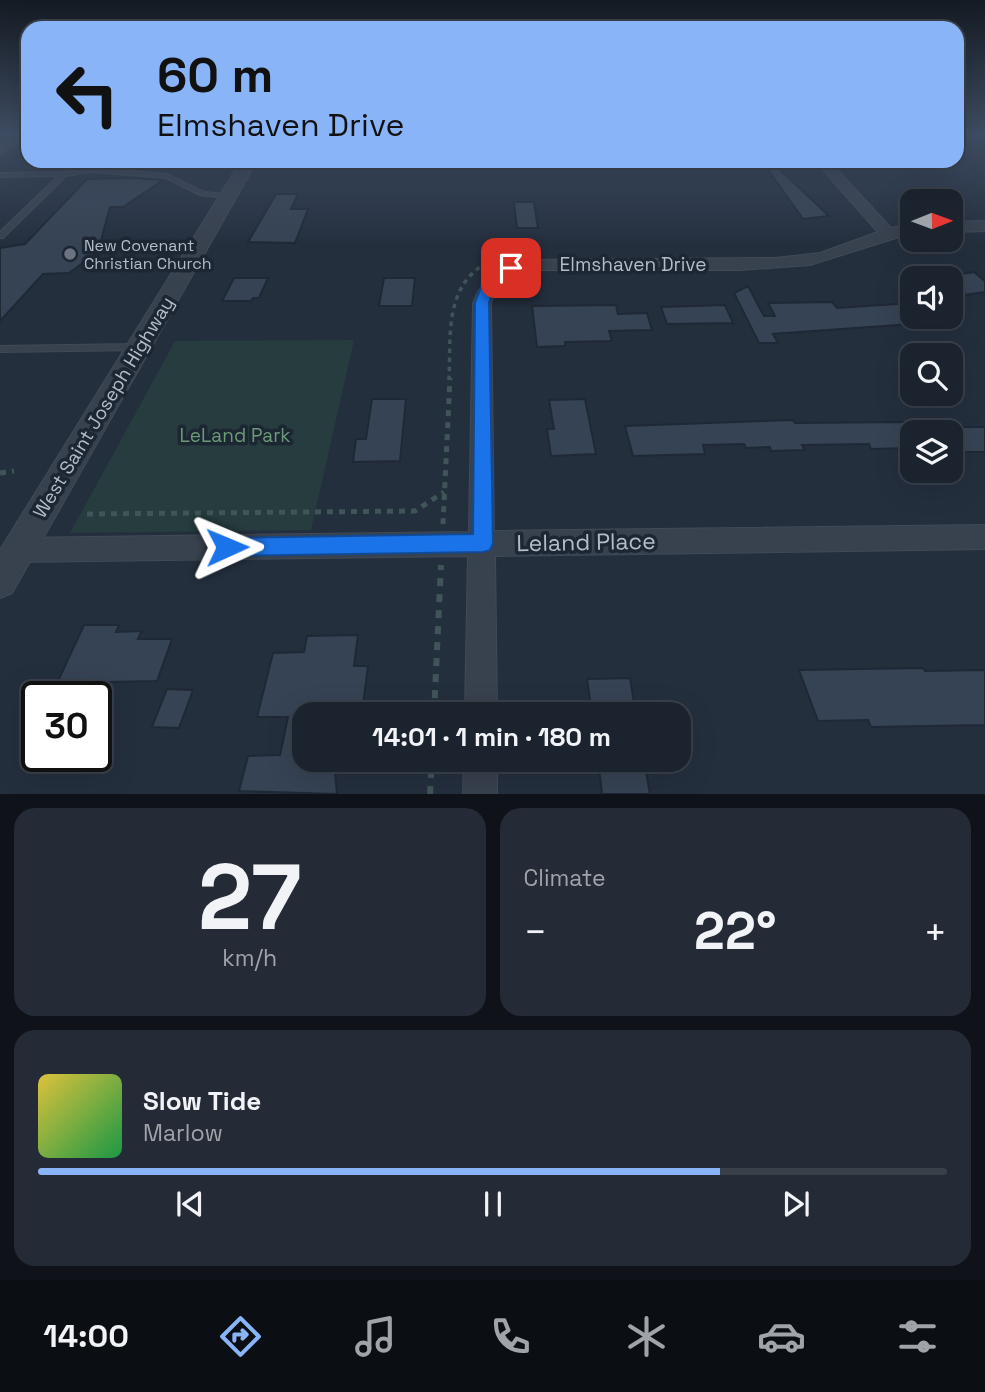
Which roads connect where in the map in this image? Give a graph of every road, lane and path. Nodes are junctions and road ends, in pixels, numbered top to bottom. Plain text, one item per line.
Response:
1 (92, 170) edge
2 (93, 170) edge
3 (244, 170) edge
4 (830, 170) edge
5 (64, 174) junction
6 (0, 175) edge
7 (228, 197) junction
8 (985, 226) edge
9 (963, 227) edge
10 (900, 231) edge
11 (888, 234) junction
12 (0, 236) edge
13 (486, 264) dead end
14 (138, 347) junction
15 (0, 349) edge
16 (14, 471) dead end
17 (0, 473) edge
18 (444, 492) junction
19 (87, 514) dead end
20 (985, 537) edge
21 (483, 543) junction
22 (442, 544) junction
23 (19, 550) junction
24 (0, 581) edge
25 (435, 702) edge
26 (481, 702) edge
27 (431, 772) edge
28 (481, 772) edge
29 (430, 793) edge
30 (481, 793) edge

1 - 5 lane
2 - 7 lane
3 - 7 street, West Saint Joseph Highway
4 - 11 street
5 - 6 lane
5 - 12 lane
7 - 14 street, West Saint Joseph Highway
8 - 9 street
10 - 11 street, Elmshaven Drive
11 - 21 street, Elmshaven Drive
13 - 18 path
14 - 15 lane
14 - 23 street, West Saint Joseph Highway
16 - 17 path
18 - 19 path
18 - 22 path
20 - 21 street, Leland Place
21 - 22 street, Leland Place
21 - 26 street, Elmshaven Drive
22 - 23 street, Leland Place
22 - 25 path
23 - 24 street, West Saint Joseph Highway
27 - 29 path
28 - 30 street

